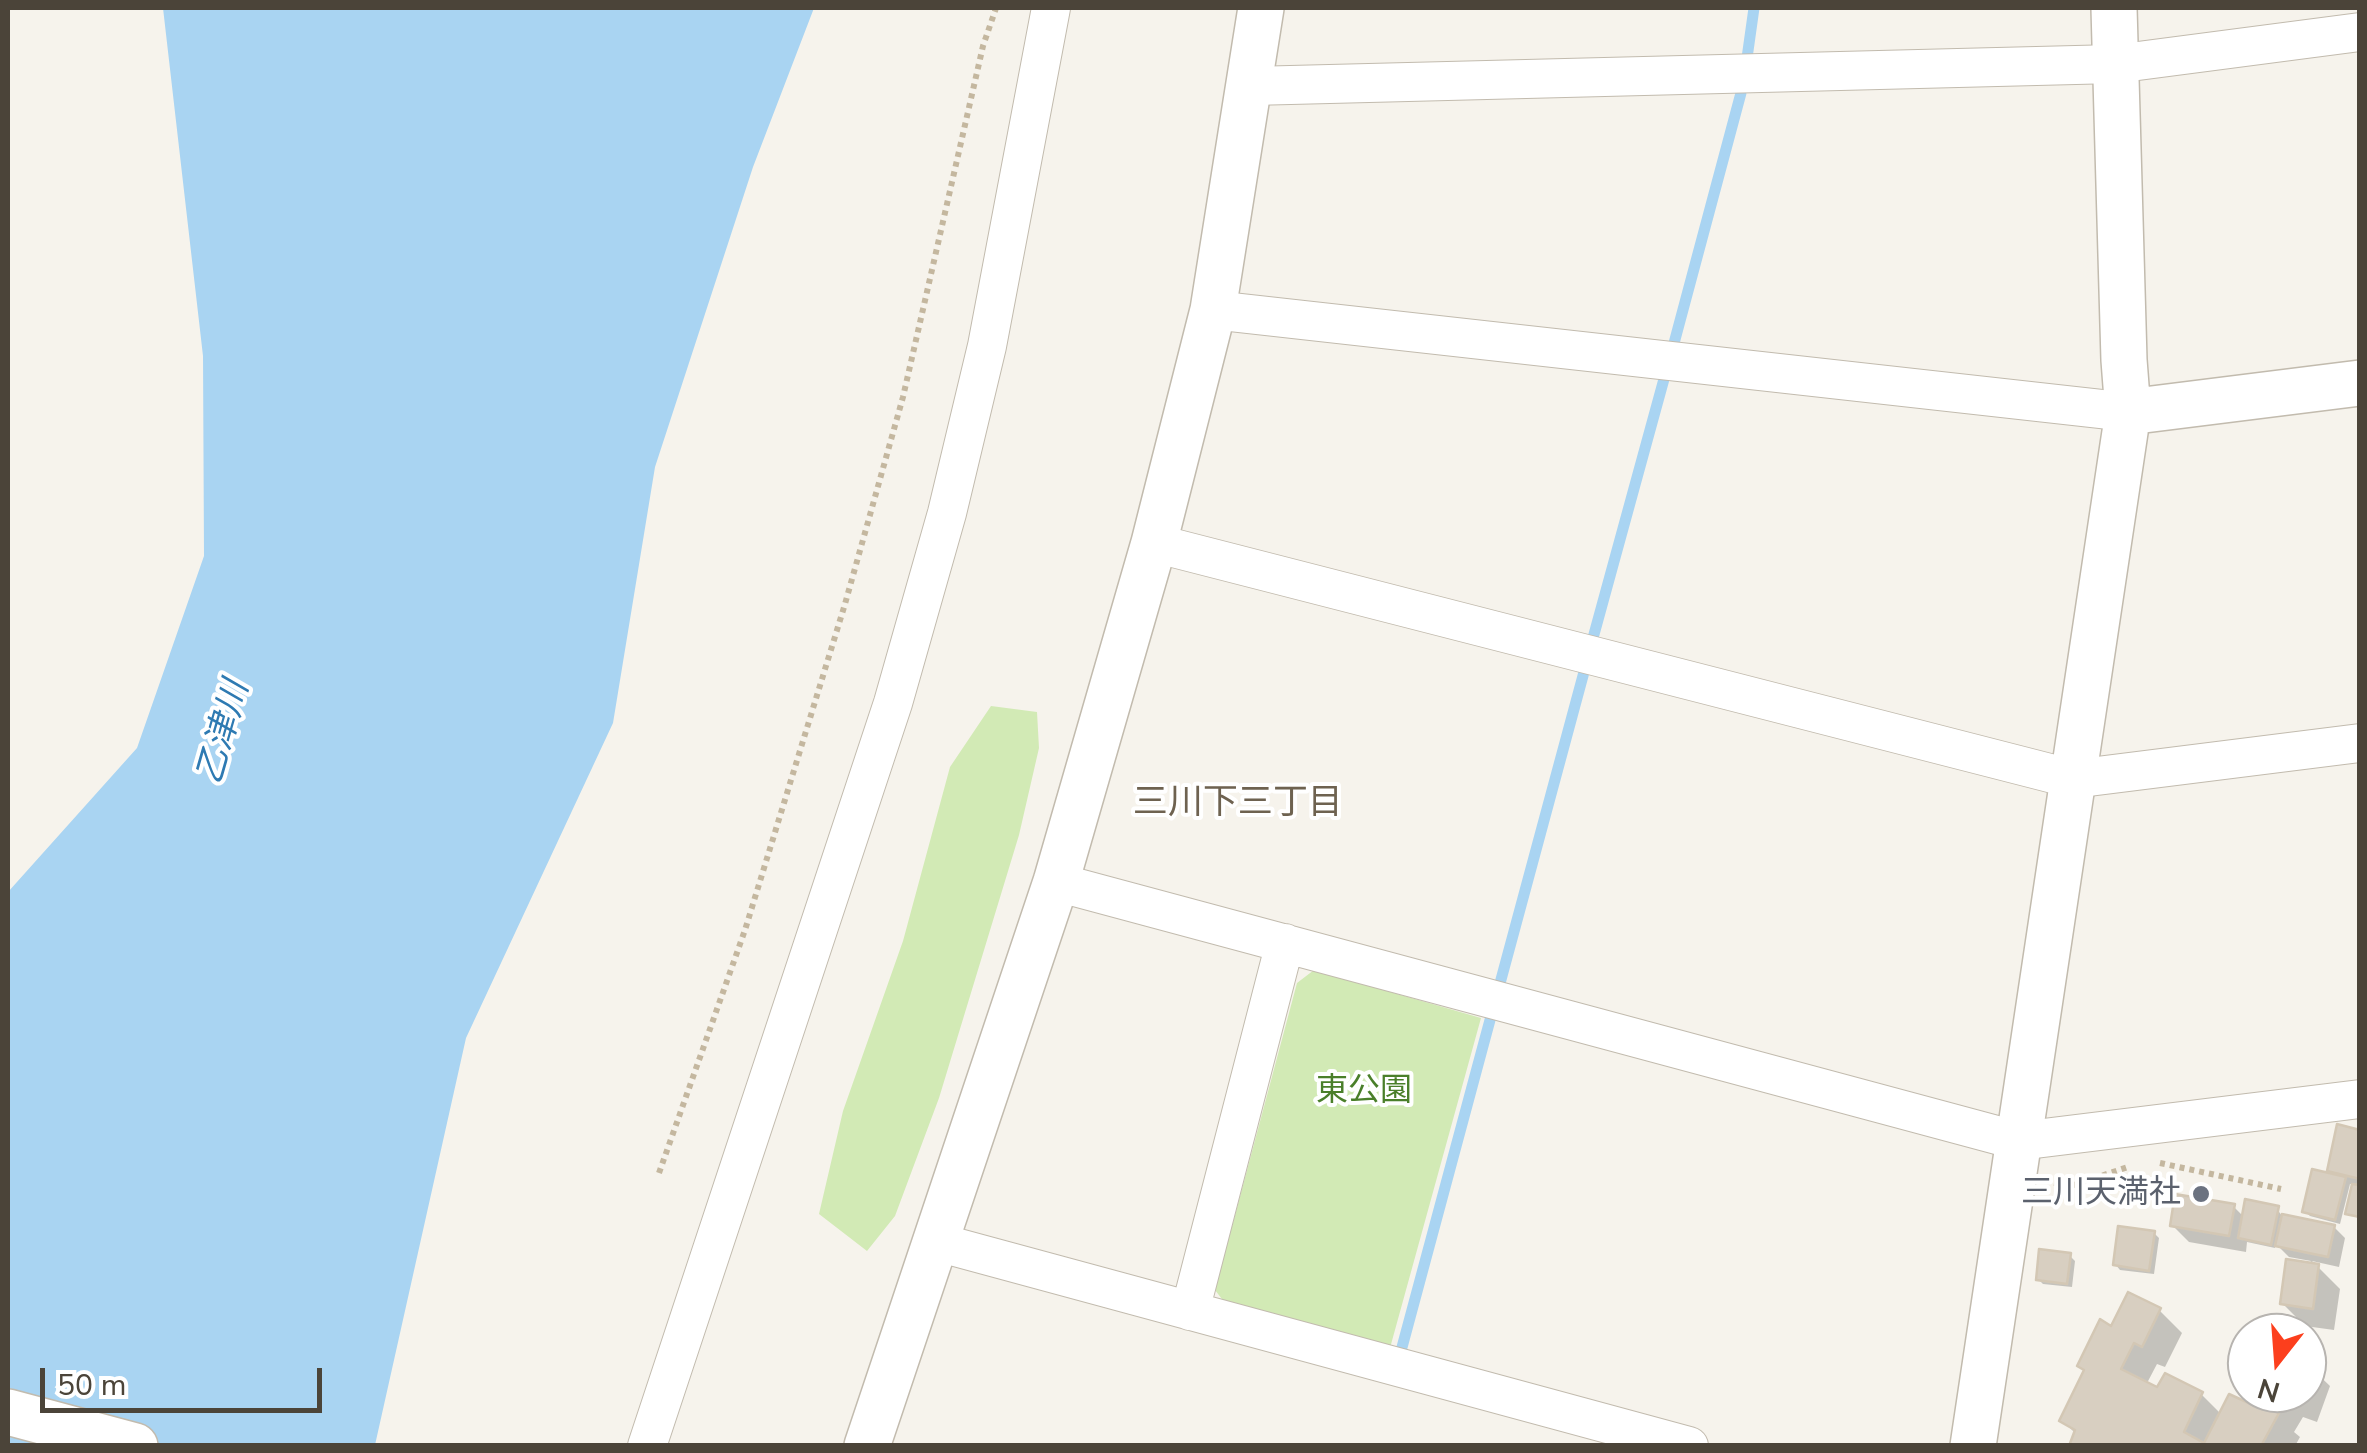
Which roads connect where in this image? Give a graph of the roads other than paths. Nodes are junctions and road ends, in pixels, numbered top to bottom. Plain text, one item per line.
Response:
1 (1051, 8) edge
2 (1261, 8) edge
3 (2114, 8) edge
4 (2360, 32) edge
5 (2116, 64) junction
6 (1251, 86) junction
7 (1213, 310) junction
8 (2360, 383) edge
9 (2128, 412) junction
10 (1154, 543) junction
11 (2360, 743) edge
12 (2074, 780) junction
13 (1056, 882) junction
14 (1285, 943) junction
15 (2360, 1099) edge
16 (2019, 1142) junction
17 (934, 1242) junction
18 (1190, 1311) junction
19 (8, 1412) edge
20 (135, 1446) edge
21 (647, 1446) edge
22 (867, 1446) edge
23 (1690, 1446) edge
24 (1973, 1446) edge

1 - 21 street
2 - 6 street
3 - 5 street
4 - 5 street
5 - 6 street
5 - 9 street
6 - 7 street
7 - 9 street
7 - 10 street
8 - 9 street
9 - 12 street
10 - 12 street
10 - 13 street
11 - 12 street
12 - 16 street
13 - 14 street
13 - 17 street
14 - 16 street
14 - 18 street
15 - 16 street
16 - 24 street
17 - 18 street
17 - 22 street
18 - 23 street
19 - 20 street

